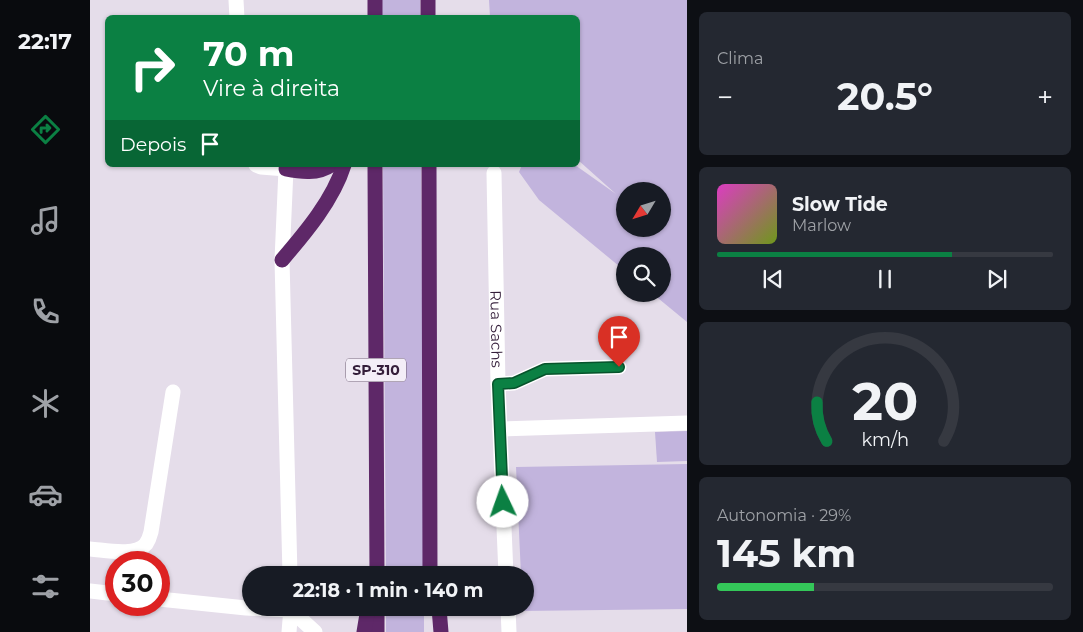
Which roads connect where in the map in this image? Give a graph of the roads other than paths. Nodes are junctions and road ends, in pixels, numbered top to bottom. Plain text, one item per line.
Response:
1 (236, 0) edge
2 (375, 0) edge
3 (428, 0) edge
4 (237, 15) edge
5 (375, 15) edge
6 (428, 15) edge
7 (261, 167) edge
8 (327, 167) edge
9 (343, 167) edge
10 (375, 167) edge
11 (429, 167) edge
12 (286, 170) junction
13 (494, 172) dead end
14 (282, 260) junction
15 (619, 367) dead end
16 (498, 384) junction
17 (173, 392) dead end
18 (687, 423) edge
19 (500, 429) junction
20 (376, 502) junction
21 (430, 509) junction
22 (90, 549) edge
23 (290, 566) edge
24 (372, 566) edge
25 (377, 566) edge
26 (430, 566) edge
27 (435, 566) edge
28 (506, 566) edge
29 (90, 591) edge
30 (105, 593) edge
31 (170, 600) edge
32 (242, 608) edge
33 (290, 616) edge
34 (298, 616) edge
35 (367, 616) edge
36 (377, 616) edge
37 (430, 616) edge
38 (440, 616) edge
39 (508, 616) edge
40 (289, 632) edge
41 (315, 632) edge
42 (364, 632) edge
43 (377, 632) edge
44 (431, 632) edge
45 (442, 632) edge
46 (509, 632) edge

1 - 4 street
2 - 5 highway
3 - 6 highway
7 - 12 street
8 - 12 highway
9 - 14 highway
10 - 20 highway, SP-310
11 - 21 highway
12 - 14 street
13 - 16 street, Rua Sachs
14 - 23 street
15 - 16 street
16 - 19 street, Rua Sachs
17 - 22 street
18 - 19 street
19 - 28 street, Rua Sachs
20 - 24 highway
20 - 25 highway, SP-310
21 - 26 highway
21 - 27 highway
29 - 30 street
31 - 32 street
33 - 40 street
34 - 41 street
35 - 42 highway
36 - 43 highway
37 - 44 highway
38 - 45 highway
39 - 46 street

